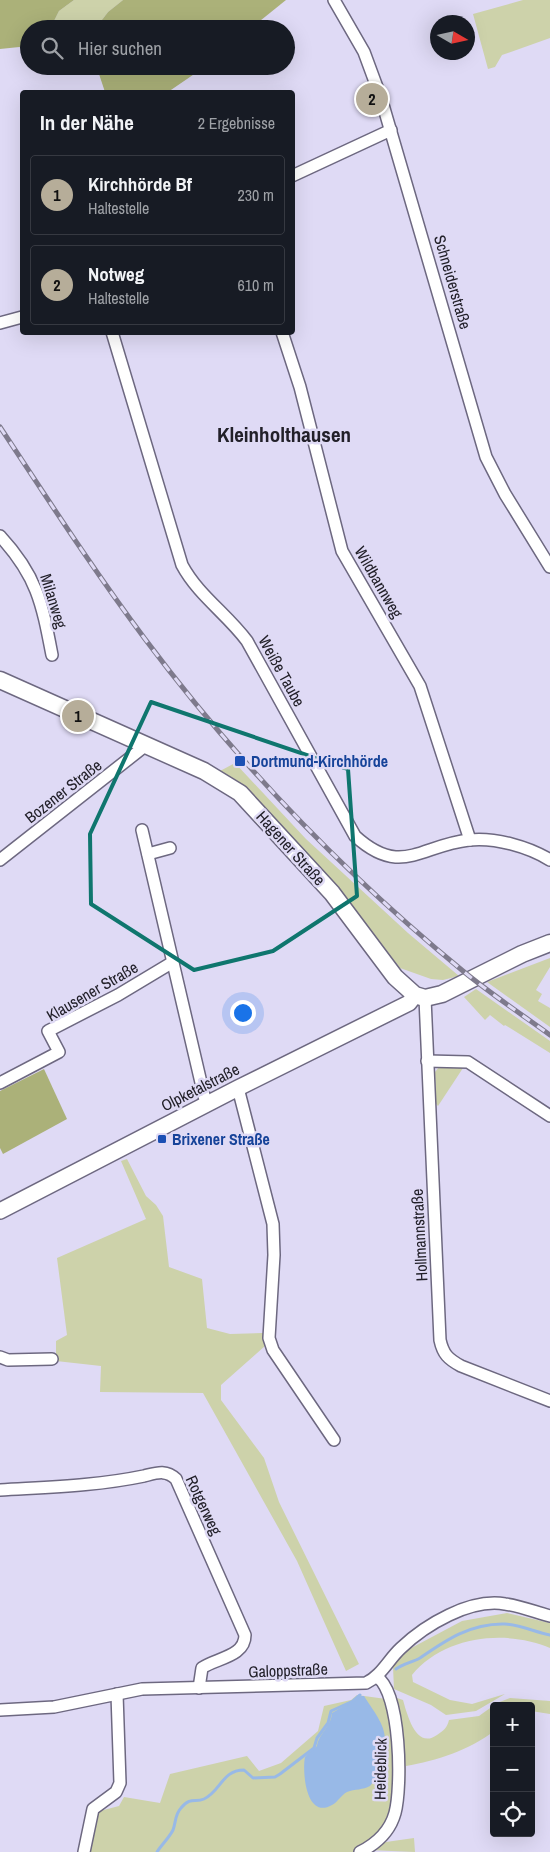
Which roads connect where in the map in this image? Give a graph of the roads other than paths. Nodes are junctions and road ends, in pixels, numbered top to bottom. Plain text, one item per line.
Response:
1 (334, 0) edge
2 (391, 130) junction
3 (295, 175) edge
4 (20, 318) edge
5 (0, 323) edge
6 (113, 335) edge
7 (283, 335) edge
8 (0, 536) edge
9 (550, 567) edge
10 (52, 655) dead end
11 (0, 680) edge
12 (145, 746) junction
13 (142, 830) dead end
14 (470, 840) junction
15 (170, 848) dead end
16 (148, 854) junction
17 (0, 860) edge
18 (550, 860) edge
19 (550, 943) edge
20 (173, 962) junction
21 (420, 996) junction
22 (427, 1061) junction
23 (0, 1083) edge
24 (238, 1088) junction
25 (206, 1104) junction
26 (550, 1116) edge
27 (0, 1211) edge
28 (0, 1357) edge
29 (52, 1359) dead end
30 (550, 1401) edge
31 (334, 1440) dead end
32 (0, 1490) edge
33 (550, 1616) edge
34 (377, 1677) junction
35 (199, 1688) junction
36 (117, 1694) junction
37 (0, 1710) edge
38 (84, 1852) edge
39 (360, 1852) edge

1 - 2 street, Schneiderstraße
2 - 3 street
2 - 9 street, Schneiderstraße
4 - 5 street
6 - 14 street, Weiße Taube
7 - 14 street, Wildbannweg
8 - 10 street, Milanweg
11 - 12 main road, Hagener Straße
12 - 17 street, Bozener Straße
12 - 21 main road, Hagener Straße
13 - 16 street
14 - 18 street, Weiße Taube
15 - 16 street
16 - 20 street
19 - 21 main road
20 - 23 street, Klausener Straße
20 - 25 street
21 - 22 street, Hollmannstraße
21 - 24 street, Olpketalstraße
22 - 26 street
22 - 30 street, Hollmannstraße
24 - 25 street, Olpketalstraße
24 - 31 street
25 - 27 street, Olpketalstraße
28 - 29 street
32 - 35 street, Rotgerweg
33 - 34 street
34 - 35 street, Galoppstraße
34 - 39 street, Heideblick
35 - 36 street, Galoppstraße
36 - 37 street, Galoppstraße
36 - 38 street

